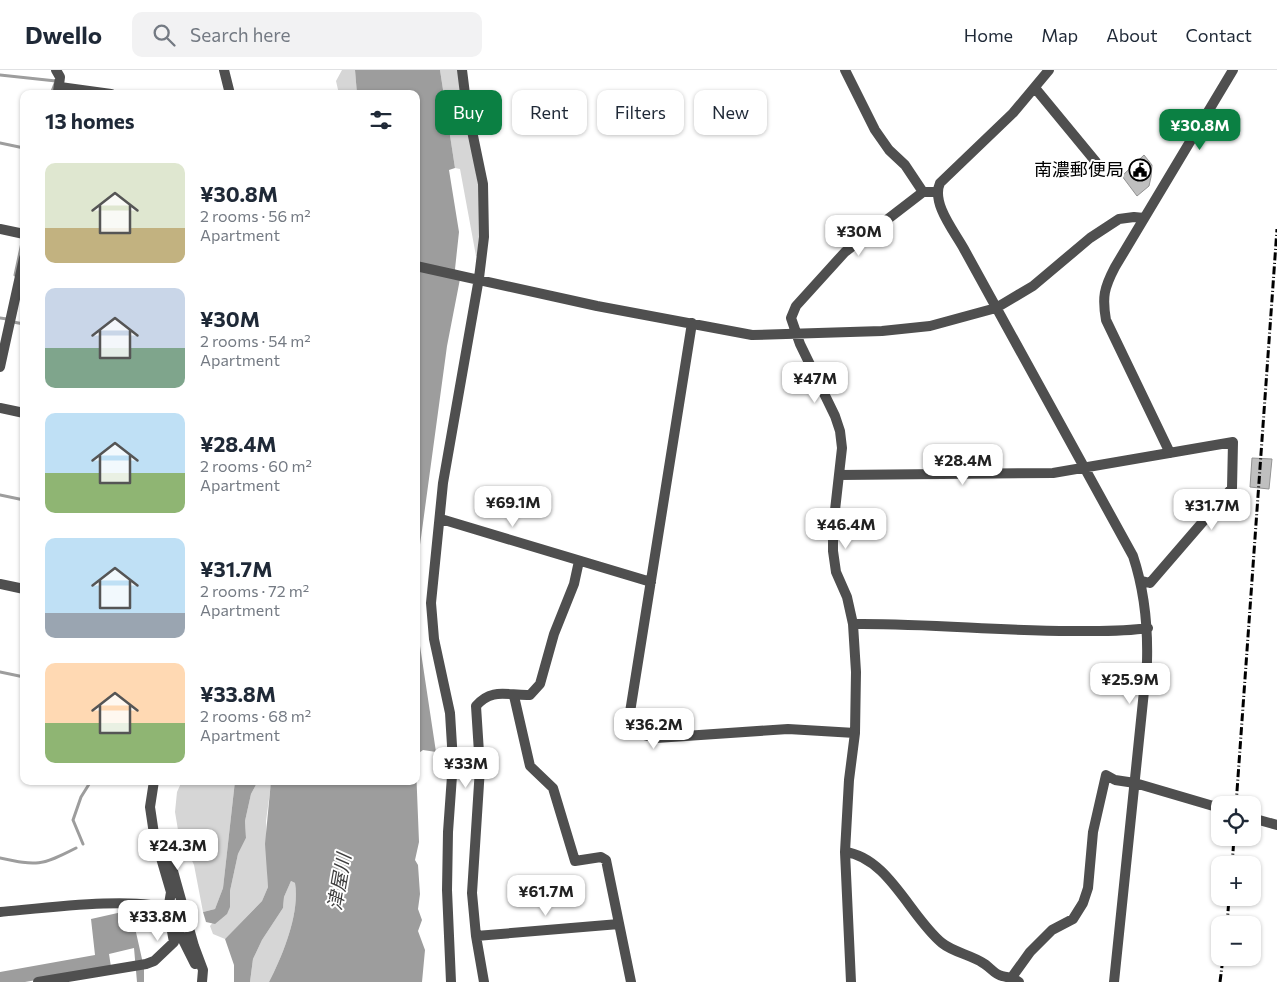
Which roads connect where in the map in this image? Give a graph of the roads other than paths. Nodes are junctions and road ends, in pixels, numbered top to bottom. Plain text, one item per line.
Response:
1 (56, 70) edge
2 (224, 70) edge
3 (462, 70) edge
4 (844, 70) edge
5 (1049, 70) edge
6 (1233, 70) edge
7 (1035, 88) junction
8 (58, 90) edge
9 (229, 90) edge
10 (1096, 162) dead end
11 (923, 192) junction
12 (936, 192) junction
13 (1144, 218) junction
14 (0, 229) edge
15 (20, 233) edge
16 (420, 267) edge
17 (20, 276) edge
18 (479, 278) junction
19 (996, 308) junction
20 (692, 323) junction
21 (797, 335) junction
22 (0, 367) edge
23 (0, 408) edge
24 (20, 412) edge
25 (1170, 453) junction
26 (1084, 469) junction
27 (839, 475) junction
28 (441, 518) junction
29 (579, 561) junction
30 (1142, 581) junction
31 (651, 582) junction
32 (0, 584) edge
33 (20, 588) edge
34 (853, 624) junction
35 (1148, 628) junction
36 (514, 696) junction
37 (855, 733) junction
38 (1135, 783) junction
39 (153, 785) edge
40 (1211, 805) edge
41 (1261, 821) edge
42 (1277, 825) edge
43 (154, 834) junction
44 (845, 852) junction
45 (168, 910) junction
46 (0, 912) edge
47 (171, 922) junction
48 (619, 924) junction
49 (476, 936) junction
50 (998, 979) edge
51 (1016, 979) edge
52 (202, 981) edge
53 (38, 982) edge
54 (451, 982) edge
55 (484, 982) edge
56 (631, 982) edge
57 (851, 982) edge
58 (1114, 982) edge

1 - 8 street
2 - 9 street
3 - 18 street
4 - 11 street
5 - 7 street
6 - 13 street
7 - 10 street
7 - 12 street
11 - 12 street
11 - 21 street
12 - 19 street
13 - 19 street
13 - 25 street
14 - 15 street
16 - 18 street
17 - 22 street
18 - 20 street
18 - 28 street
19 - 21 street
19 - 26 street
20 - 21 street
20 - 31 street
21 - 27 street
23 - 24 street
25 - 26 street
25 - 30 street
26 - 27 street
26 - 30 street
27 - 34 street
28 - 29 street
28 - 54 street
29 - 31 street
29 - 36 street
30 - 35 street
31 - 37 street
32 - 33 street
34 - 35 street
34 - 37 street
35 - 38 street
36 - 48 street
36 - 49 street
37 - 44 street
38 - 40 street
38 - 51 street
38 - 58 street
39 - 43 street
41 - 42 street
43 - 45 street
43 - 52 street
44 - 50 street
44 - 57 street
45 - 46 street
45 - 47 street
47 - 52 street
47 - 53 street
48 - 49 street
48 - 56 street
49 - 55 street
50 - 51 street

